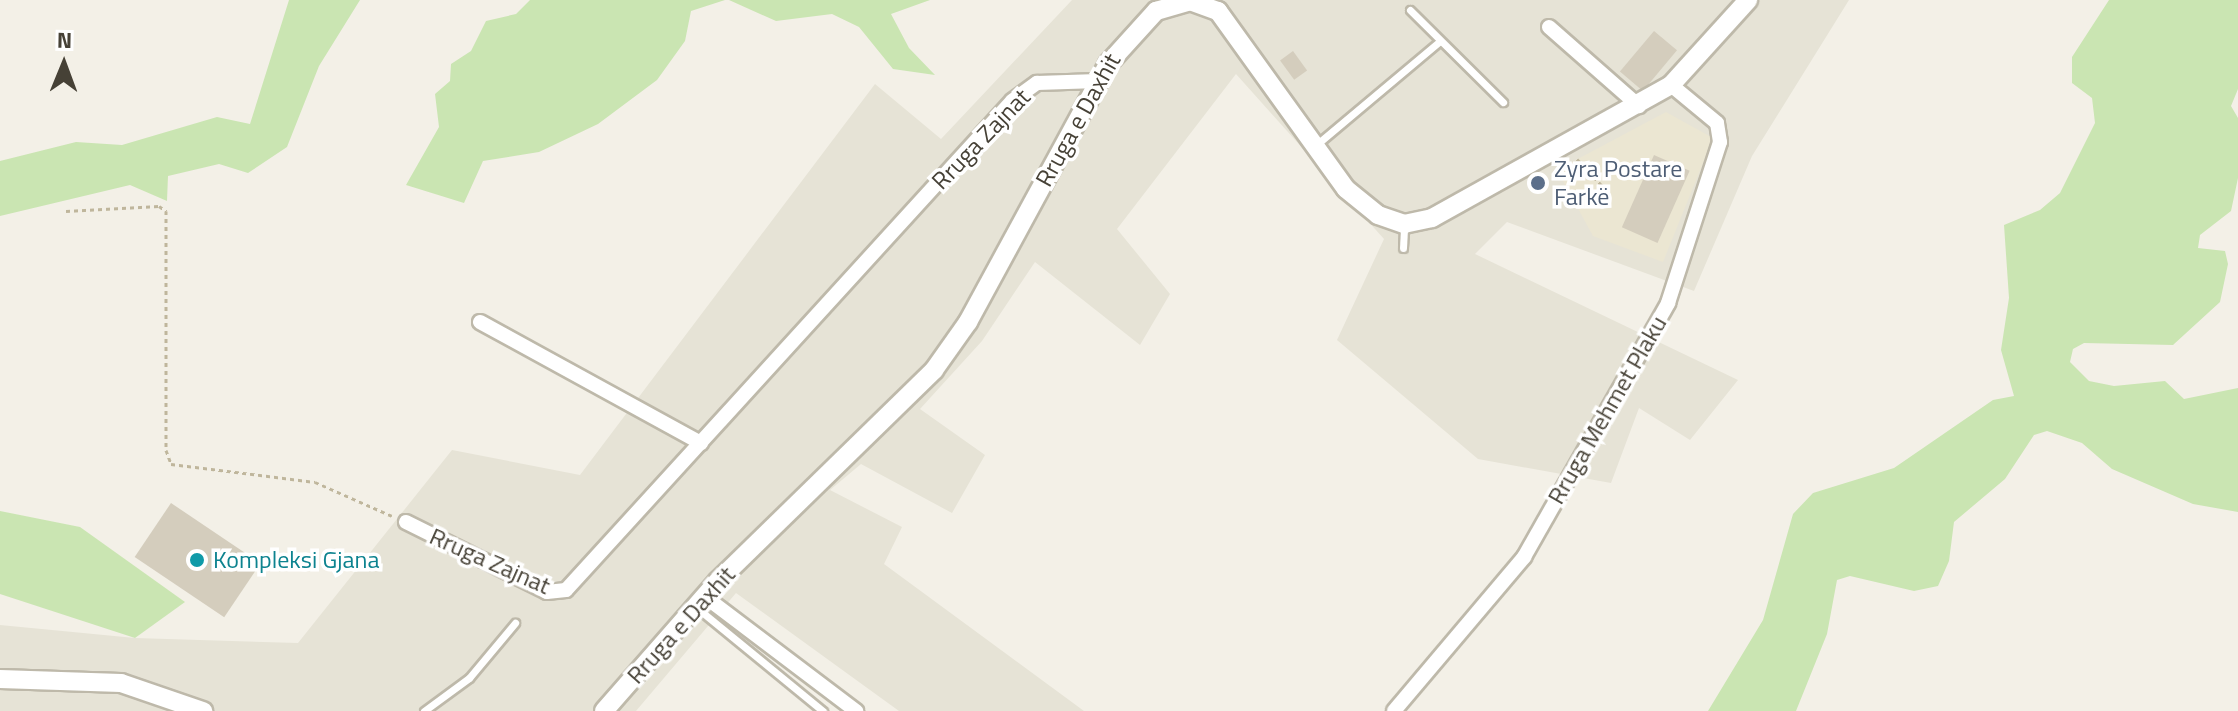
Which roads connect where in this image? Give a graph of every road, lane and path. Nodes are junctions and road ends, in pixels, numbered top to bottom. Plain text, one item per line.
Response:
1 (1748, 0) edge
2 (1202, 1) edge
3 (1410, 10) dead end
4 (1549, 27) dead end
5 (1440, 41) junction
6 (1098, 81) junction
7 (1671, 85) junction
8 (1503, 102) dead end
9 (1639, 106) junction
10 (1314, 148) junction
11 (1577, 159) dead end
12 (1607, 191) dead end
13 (66, 211) dead end
14 (1404, 224) junction
15 (1403, 248) dead end
16 (480, 322) dead end
17 (701, 443) junction
18 (406, 522) joint
19 (700, 601) junction
20 (515, 623) dead end
21 (0, 679) edge
22 (203, 711) edge
23 (424, 711) edge
24 (604, 711) edge
25 (823, 711) edge
26 (856, 711) edge
27 (1394, 711) edge

1 - 7 street
2 - 6 street, Rruga e Daxhit
2 - 10 street, Rruga e Daxhit
3 - 5 lane
4 - 9 street
5 - 8 lane
5 - 10 lane
6 - 17 street, Rruga Zajnat
6 - 19 street, Rruga e Daxhit
7 - 9 street
7 - 27 street, Rruga Mehmet Plaku
9 - 14 street
10 - 14 street, Rruga e Daxhit
11 - 12 path
13 - 18 path, Rruga Zajnat
14 - 15 lane
16 - 17 street
17 - 18 street, Rruga Zajnat
19 - 24 street, Rruga e Daxhit
19 - 25 lane
19 - 26 street
20 - 23 lane
21 - 22 street

